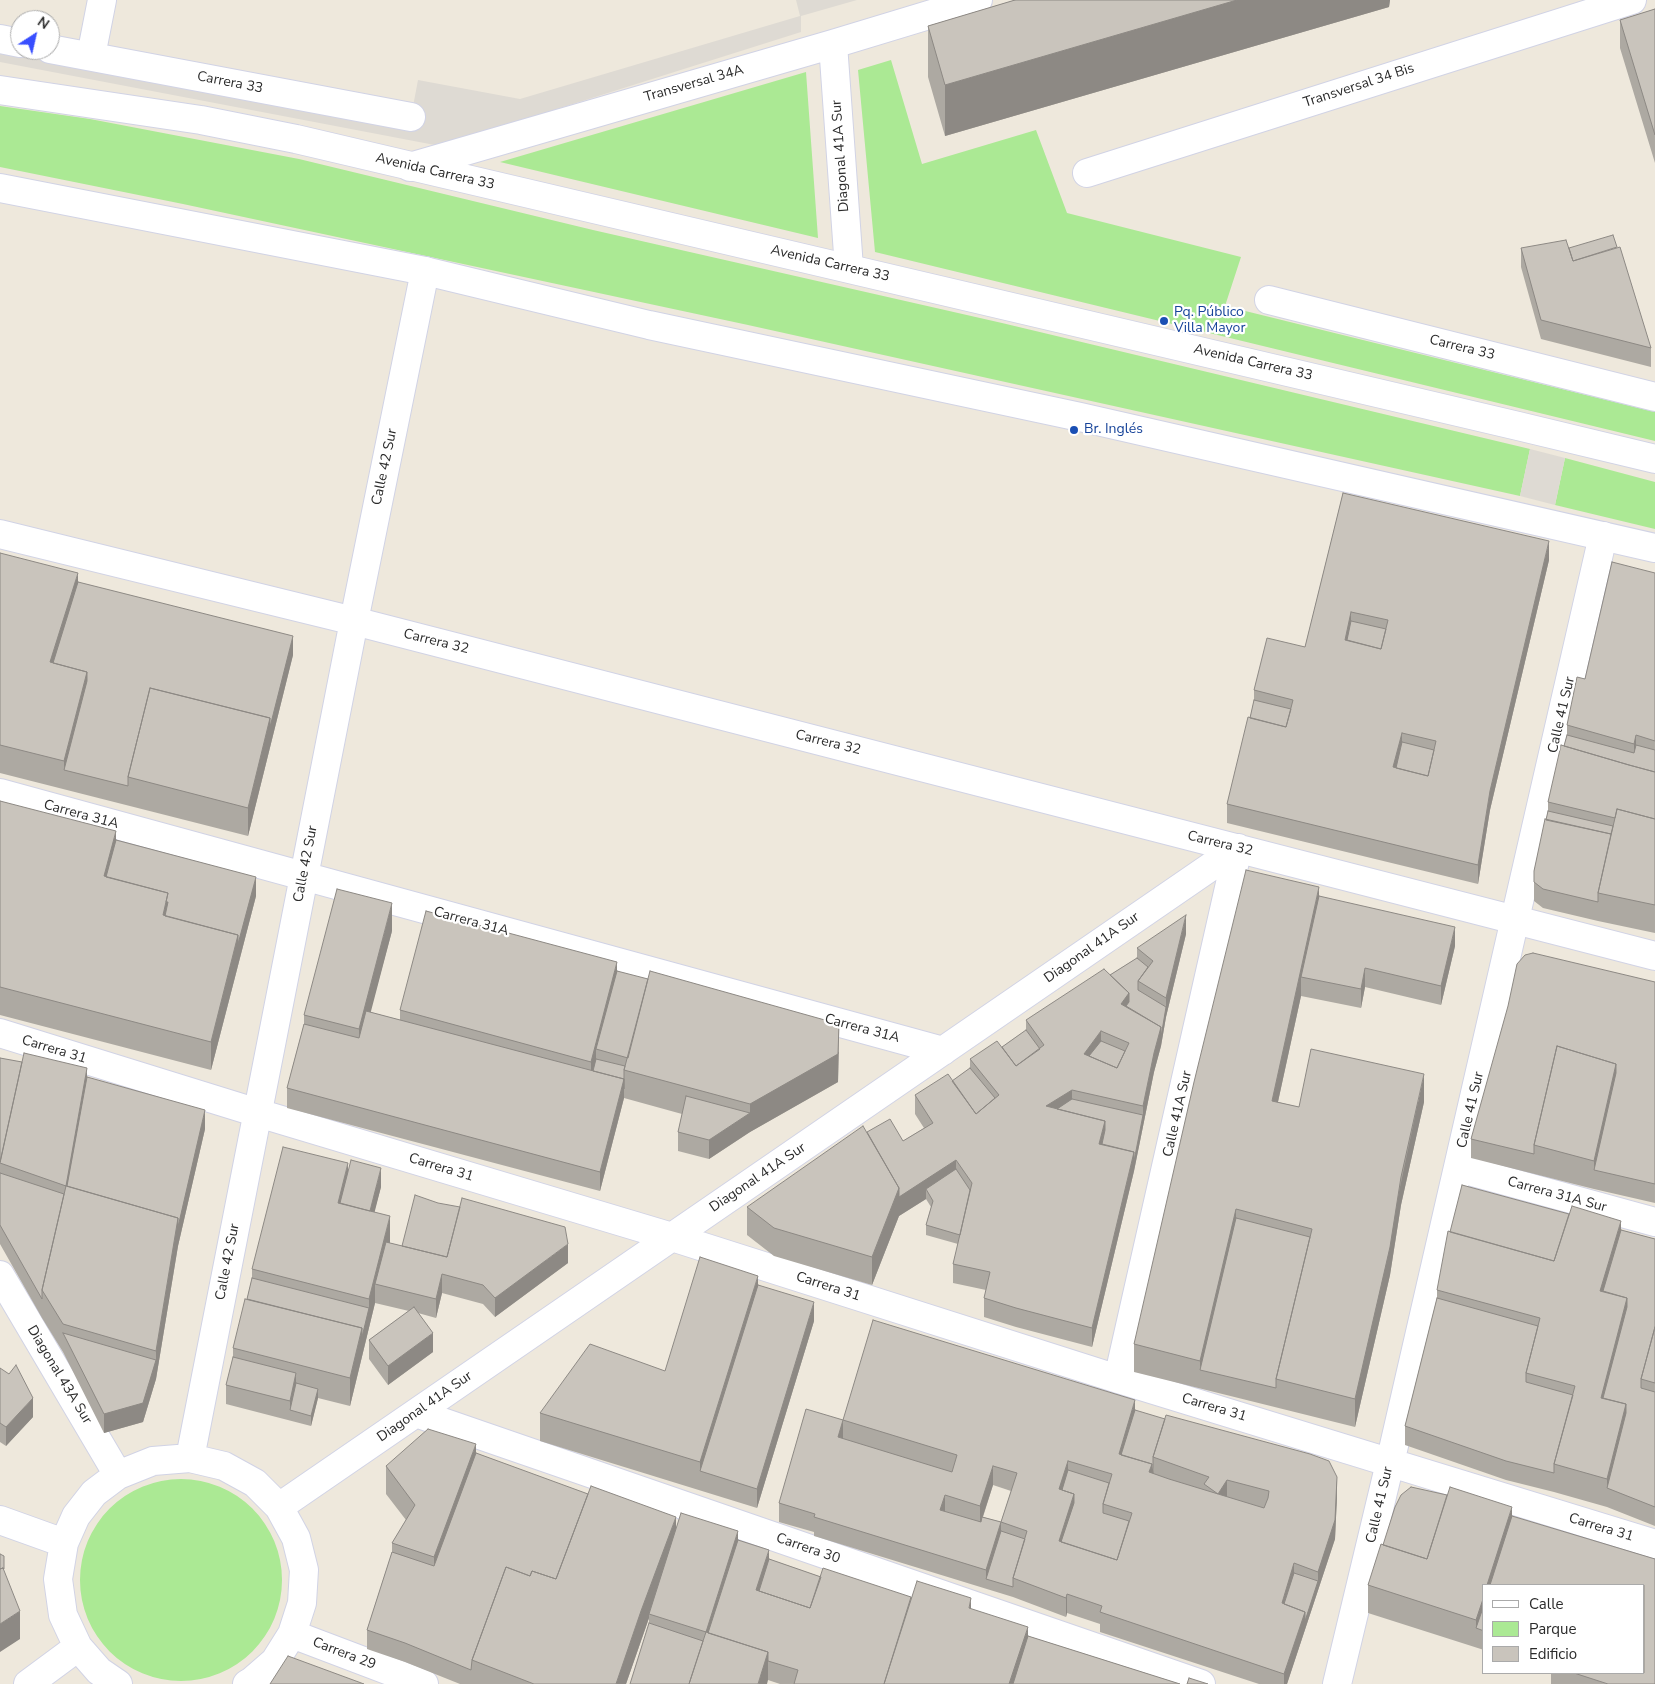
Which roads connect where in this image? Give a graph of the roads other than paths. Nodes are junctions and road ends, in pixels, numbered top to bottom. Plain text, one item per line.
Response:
1 (102, 0) edge
2 (978, 0) edge
3 (1632, 0) edge
4 (833, 44) junction
5 (60, 51) edge
6 (90, 56) junction
7 (0, 90) edge
8 (410, 117) dead end
9 (410, 167) junction
10 (1087, 173) dead end
11 (0, 188) edge
12 (849, 268) junction
13 (425, 271) junction
14 (1268, 300) dead end
15 (1655, 397) edge
16 (1655, 459) edge
17 (0, 534) edge
18 (1604, 536) junction
19 (1655, 548) edge
20 (354, 621) junction
21 (0, 793) edge
22 (1238, 848) junction
23 (304, 877) junction
24 (1515, 920) junction
25 (1655, 956) edge
26 (0, 1034) edge
27 (943, 1051) junction
28 (258, 1113) junction
29 (1458, 1168) junction
30 (1655, 1222) edge
31 (672, 1237) junction
32 (0, 1275) edge
33 (1118, 1379) junction
34 (416, 1413) junction
35 (190, 1458) junction
36 (1390, 1463) junction
37 (118, 1475) junction
38 (279, 1507) junction
39 (0, 1520) edge
40 (64, 1544) junction
41 (1655, 1544) edge
42 (292, 1634) junction
43 (78, 1648) junction
44 (28, 1684) edge
45 (118, 1684) edge
46 (247, 1684) edge
47 (424, 1684) edge
48 (1201, 1684) edge
49 (1337, 1684) edge

1 - 6 street
2 - 4 street, Transversal 34A
3 - 10 street, Transversal 34 Bis
4 - 9 street, Transversal 34A
4 - 12 street, Diagonal 41A Sur
5 - 6 street, Carrera 33
6 - 8 street, Carrera 33
7 - 9 street, Avenida Carrera 33
9 - 12 street, Avenida Carrera 33
11 - 13 street
12 - 16 street, Avenida Carrera 33
13 - 18 street
13 - 20 street, Calle 42 Sur
14 - 15 street, Carrera 33
17 - 20 street, Carrera 32
18 - 19 street
18 - 24 street, Calle 41 Sur
20 - 22 street, Carrera 32
20 - 23 street, Calle 42 Sur
21 - 23 street, Carrera 31A
22 - 24 street, Carrera 32
22 - 27 street, Diagonal 41A Sur
22 - 33 street, Calle 41A Sur
23 - 27 street, Carrera 31A
23 - 28 street, Calle 42 Sur
24 - 25 street, Carrera 32
24 - 29 street, Calle 41 Sur
26 - 28 street, Carrera 31
27 - 31 street, Diagonal 41A Sur
28 - 31 street, Carrera 31
28 - 35 street, Calle 42 Sur
29 - 30 street, Carrera 31A Sur
29 - 36 street, Calle 41 Sur
31 - 33 street, Carrera 31
31 - 34 street, Diagonal 41A Sur
32 - 37 street, Diagonal 43A Sur
33 - 36 street, Carrera 31
34 - 38 street, Diagonal 41A Sur
34 - 48 street, Carrera 30
35 - 37 street
35 - 38 street
36 - 41 street, Carrera 31
36 - 49 street, Calle 41 Sur
37 - 40 street
38 - 42 street
39 - 40 street
40 - 43 street
42 - 46 street
42 - 47 street, Carrera 29
43 - 44 street
43 - 45 street

